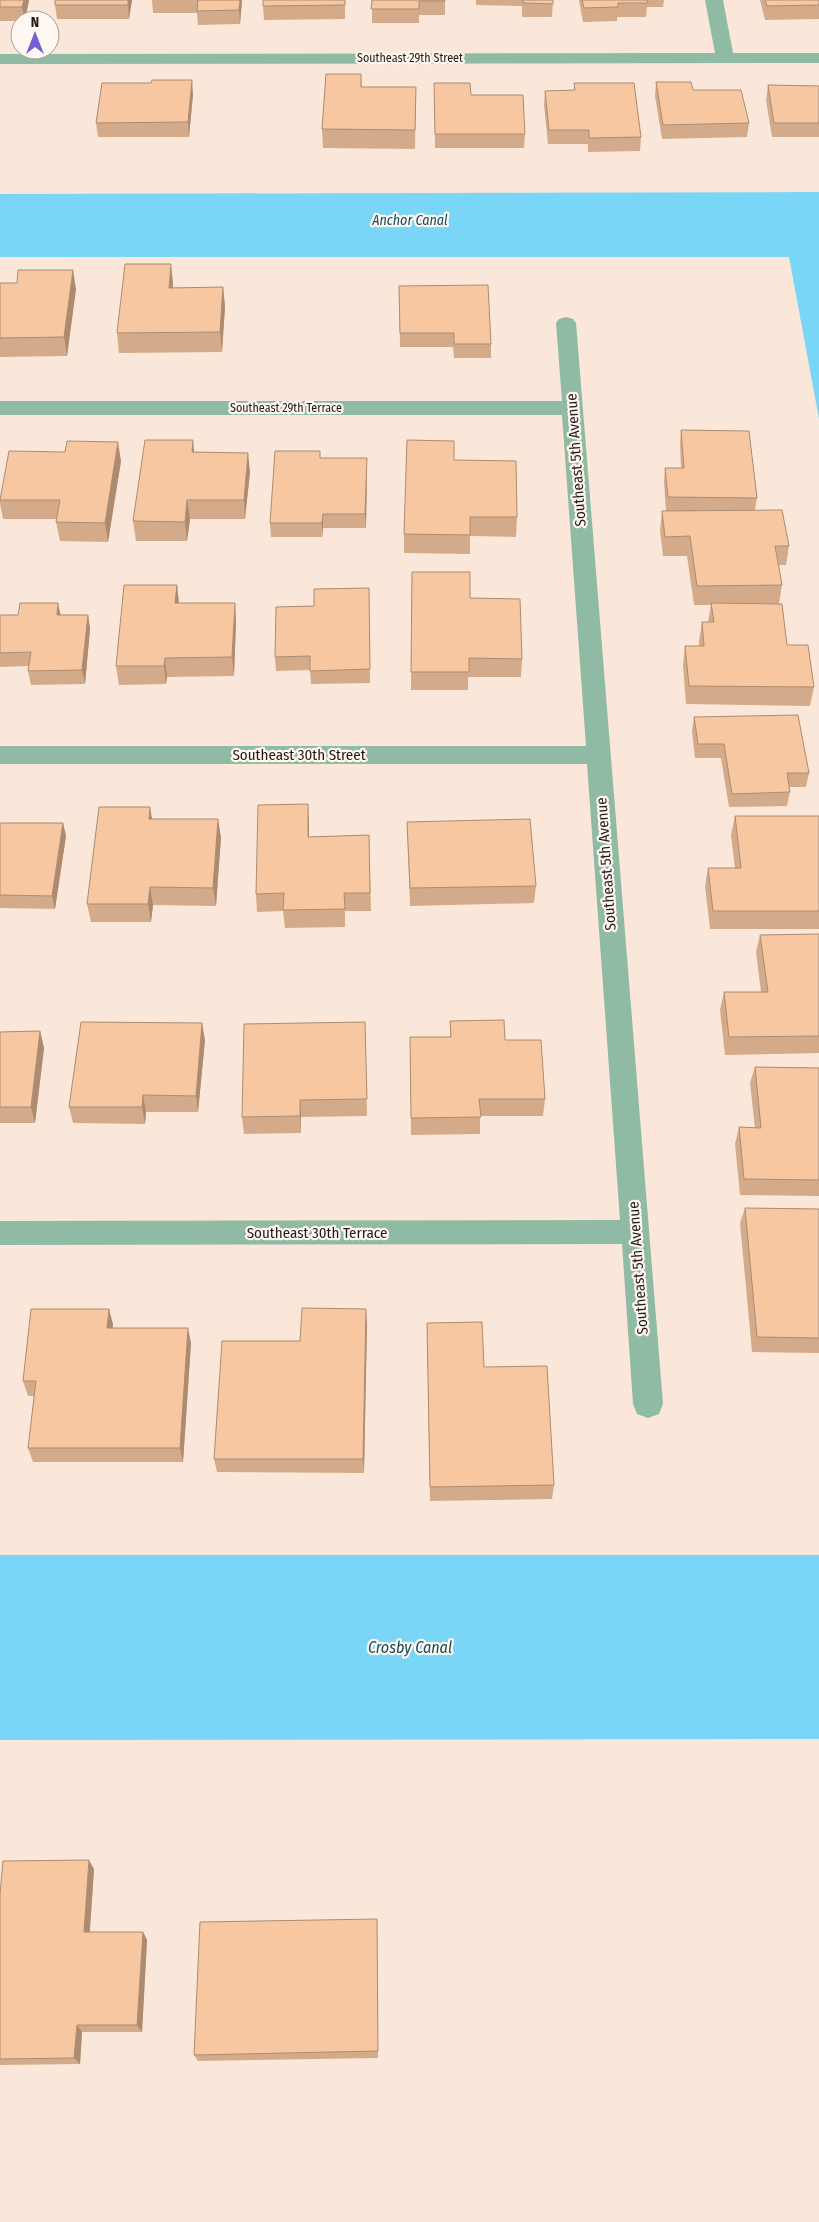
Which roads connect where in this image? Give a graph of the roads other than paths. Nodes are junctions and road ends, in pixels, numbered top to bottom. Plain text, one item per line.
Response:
1 (714, 0) edge
2 (725, 58) junction
3 (819, 58) edge
4 (0, 59) edge
5 (566, 323) dead end
6 (0, 408) edge
7 (572, 408) junction
8 (0, 755) edge
9 (598, 755) junction
10 (635, 1232) junction
11 (0, 1233) edge
12 (648, 1404) dead end

1 - 2 street
2 - 3 street, Southeast 29th Street
2 - 4 street, Southeast 29th Street
5 - 7 street, Southeast 5th Avenue
6 - 7 street, Southeast 29th Terrace
7 - 9 street, Southeast 5th Avenue
8 - 9 street, Southeast 30th Street
9 - 10 street, Southeast 5th Avenue
10 - 11 street, Southeast 30th Terrace
10 - 12 street, Southeast 5th Avenue

